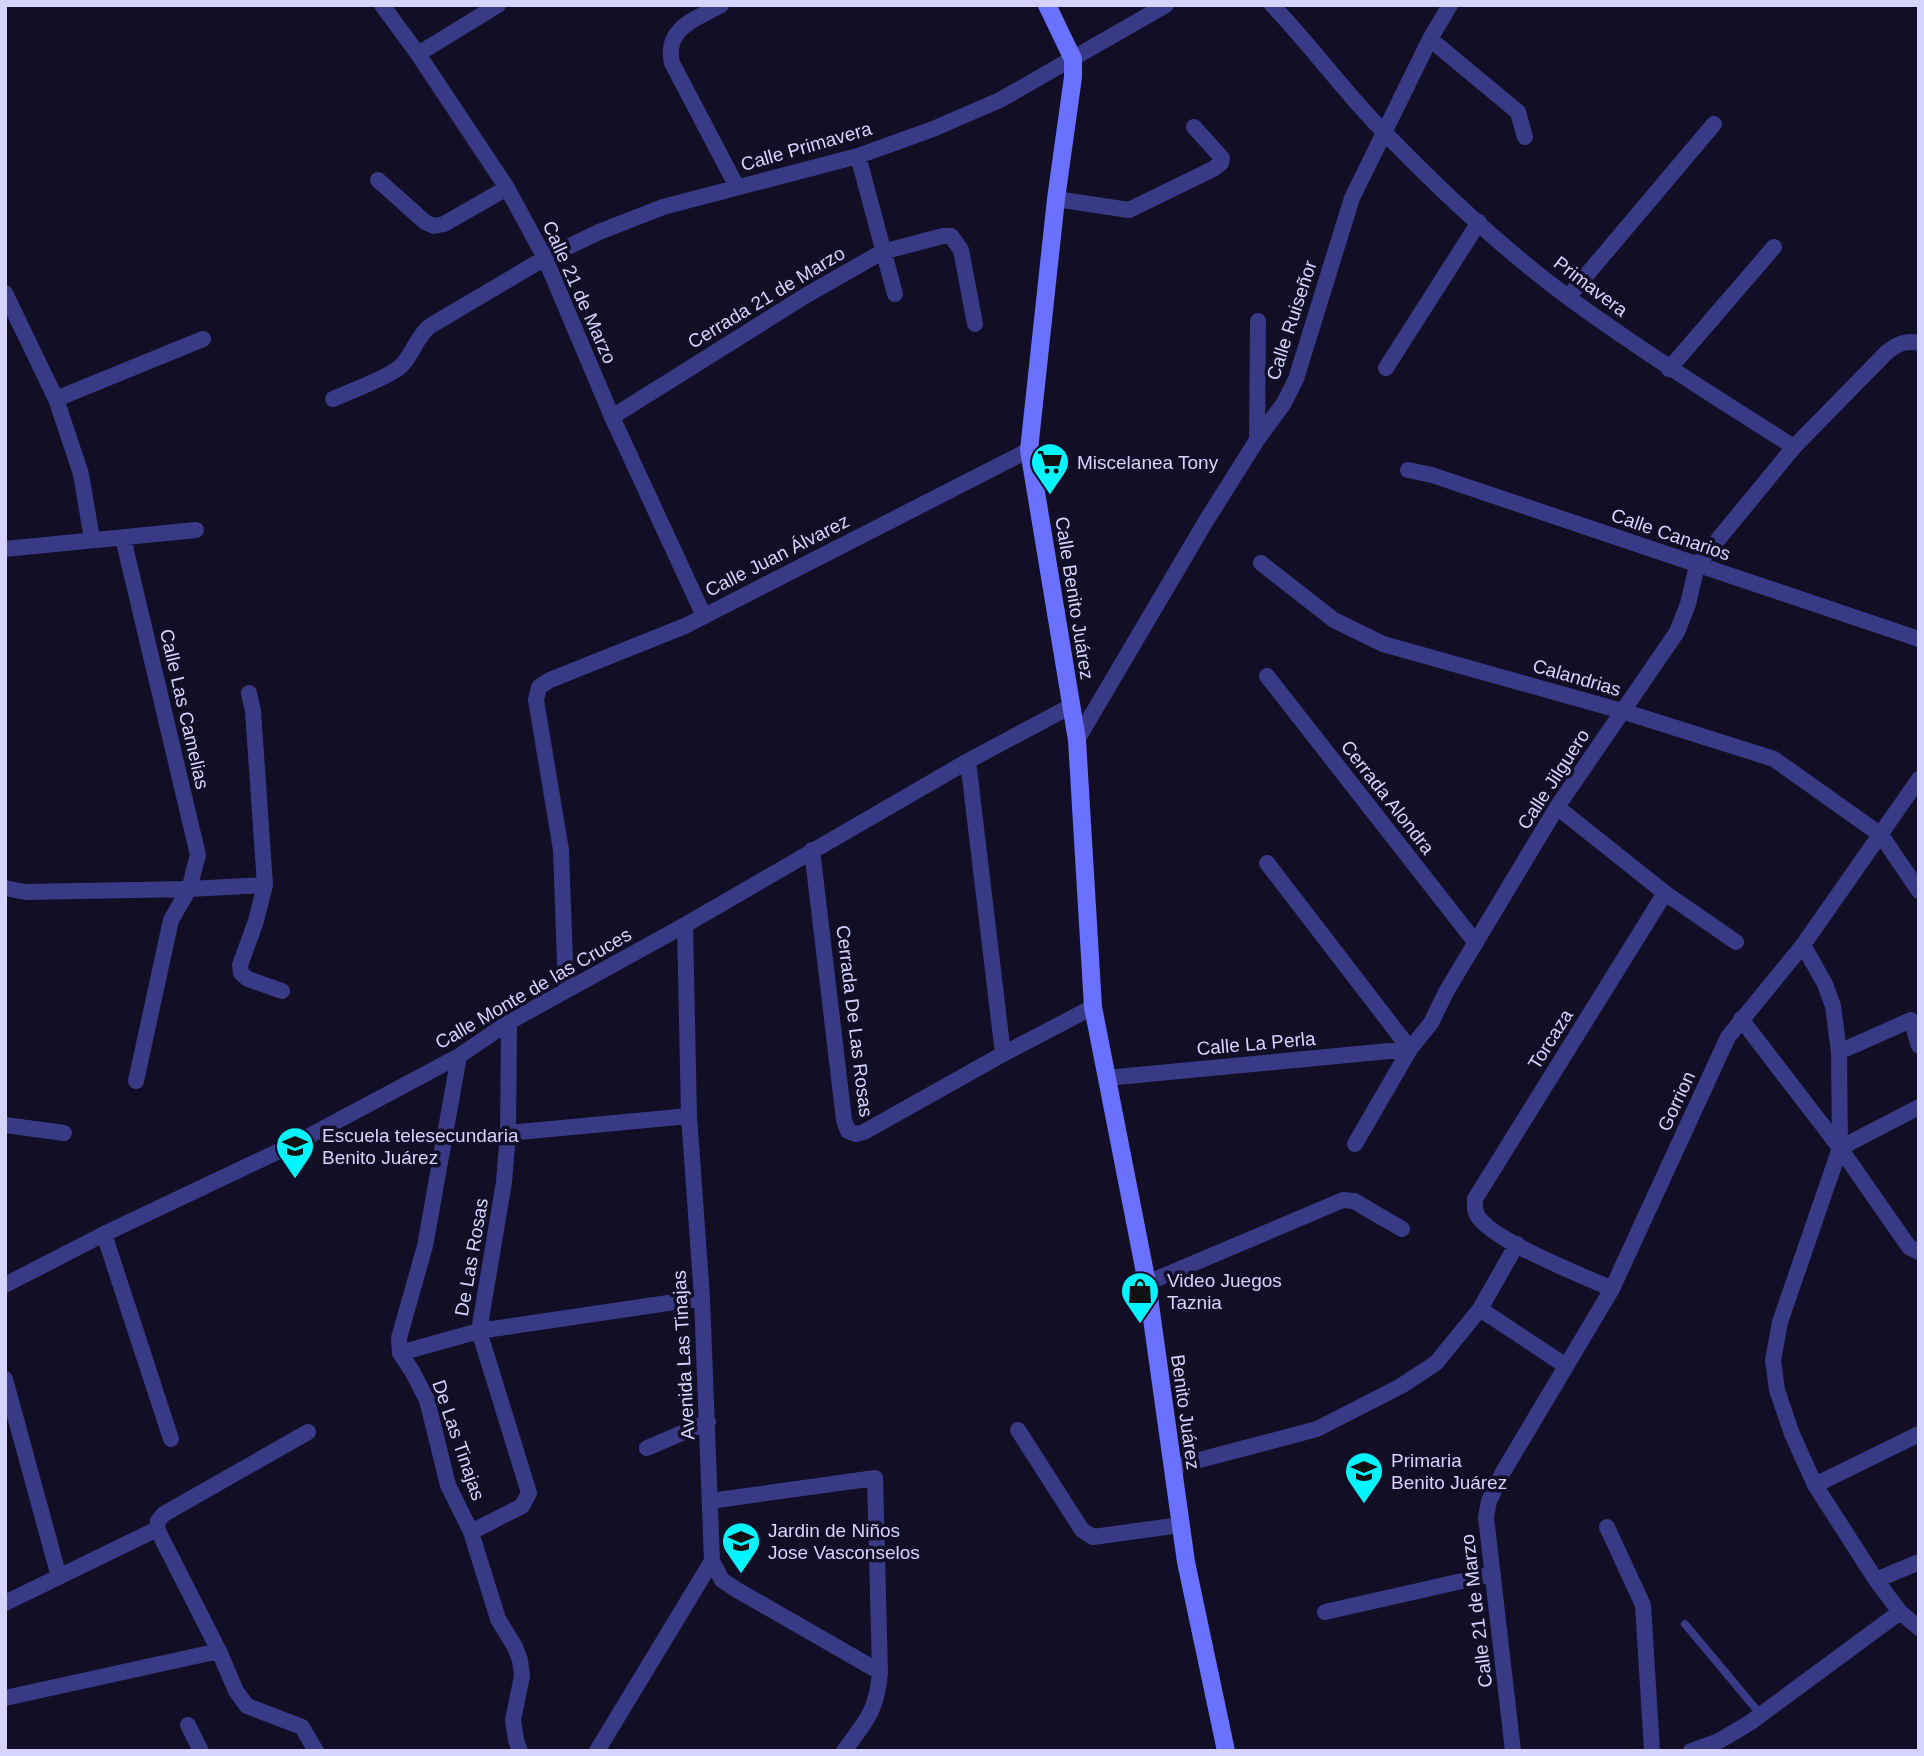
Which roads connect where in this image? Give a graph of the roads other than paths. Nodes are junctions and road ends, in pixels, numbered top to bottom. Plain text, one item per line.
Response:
1 (382, 5) edge
2 (498, 5) edge
3 (721, 5) edge
4 (1047, 5) edge
5 (1166, 5) edge
6 (1272, 5) edge
7 (1450, 5) edge
8 (1430, 39) junction
9 (418, 54) junction
10 (1073, 59) junction
11 (1714, 124) dead end
12 (1194, 127) dead end
13 (1383, 131) junction
14 (1525, 137) dead end
15 (858, 156) junction
16 (378, 180) dead end
17 (737, 187) junction
18 (507, 188) junction
19 (1056, 199) junction
20 (1479, 222) junction
21 (1774, 247) dead end
22 (882, 252) junction
23 (545, 258) junction
24 (5, 293) edge
25 (895, 295) dead end
26 (1568, 297) junction
27 (1258, 321) dead end
28 (975, 324) dead end
29 (203, 340) dead end
30 (1919, 344) edge
31 (1386, 368) dead end
32 (1669, 369) junction
33 (56, 398) junction
34 (334, 399) dead end
35 (612, 417) junction
36 (1257, 440) junction
37 (1794, 447) junction
38 (1029, 450) junction
39 (1408, 470) dead end
40 (196, 530) dead end
41 (123, 538) junction
42 (92, 539) junction
43 (5, 549) edge
44 (1261, 563) dead end
45 (1697, 565) junction
46 (704, 617) junction
47 (1919, 639) edge
48 (1267, 676) dead end
49 (249, 693) dead end
50 (1071, 705) junction
51 (1622, 711) junction
52 (1077, 740) junction
53 (968, 761) junction
54 (1919, 779) edge
55 (1557, 807) junction
56 (1881, 835) junction
57 (813, 850) junction
58 (1267, 863) dead end
59 (264, 885) junction
60 (5, 888) edge
61 (189, 889) junction
62 (1919, 891) edge
63 (1665, 893) junction
64 (685, 925) junction
65 (1736, 942) dead end
66 (1476, 943) junction
67 (1802, 945) junction
68 (566, 990) junction
69 (282, 991) dead end
70 (1093, 1007) junction
71 (1741, 1019) junction
72 (509, 1022) junction
73 (1919, 1046) edge
74 (1410, 1049) junction
75 (1839, 1052) junction
76 (1003, 1054) junction
77 (459, 1056) junction
78 (1106, 1078) junction
79 (136, 1081) dead end
80 (1919, 1107) edge
81 (689, 1116) junction
82 (5, 1125) edge
83 (64, 1133) dead end
84 (509, 1133) junction
85 (1356, 1144) dead end
86 (1840, 1148) junction
87 (1402, 1229) dead end
88 (104, 1234) junction
89 (1517, 1244) junction
90 (1919, 1252) edge
91 (1147, 1283) junction
92 (5, 1285) edge
93 (1612, 1289) junction
94 (702, 1298) junction
95 (1480, 1309) junction
96 (479, 1331) junction
97 (400, 1353) junction
98 (1566, 1366) junction
99 (5, 1379) edge
100 (708, 1422) junction
101 (1018, 1430) dead end
102 (308, 1432) dead end
103 (1919, 1434) edge
104 (171, 1439) dead end
105 (647, 1448) dead end
106 (1173, 1467) junction
107 (1815, 1485) junction
108 (710, 1501) junction
109 (1180, 1525) junction
110 (1606, 1527) dead end
111 (157, 1529) junction
112 (471, 1532) junction
113 (712, 1561) junction
114 (1919, 1562) edge
115 (1493, 1574) junction
116 (59, 1577) junction
117 (1876, 1580) junction
118 (5, 1603) edge
119 (1325, 1612) dead end
120 (1900, 1612) junction
121 (1685, 1624) dead end
122 (1919, 1628) edge
123 (219, 1651) junction
124 (880, 1672) junction
125 (5, 1698) edge
126 (1761, 1715) junction
127 (188, 1725) dead end
128 (201, 1751) edge
129 (316, 1751) edge
130 (520, 1751) edge
131 (597, 1751) edge
132 (844, 1751) edge
133 (1226, 1751) edge
134 (1513, 1751) edge
135 (1652, 1751) edge
136 (1692, 1751) edge

1 - 9 street, Calle 21 de Marzo
2 - 9 street
3 - 17 street
4 - 10 street, Calle Benito Juárez
5 - 10 street, Calle Primavera
6 - 13 street, Primavera
7 - 8 street, Calle Ruiseñor
8 - 13 street, Calle Ruiseñor
8 - 14 street
9 - 18 street, Calle 21 de Marzo
10 - 15 street, Calle Primavera
10 - 19 street, Calle Benito Juárez
11 - 26 street
12 - 19 street
13 - 20 street, Primavera
13 - 36 street, Calle Ruiseñor
15 - 17 street, Calle Primavera
15 - 22 street
16 - 18 street
17 - 23 street, Calle Primavera
18 - 23 street, Calle 21 de Marzo
19 - 38 street, Calle Benito Juárez
20 - 26 street, Primavera
20 - 31 street
21 - 32 street
22 - 25 street
22 - 28 street, Cerrada 21 de Marzo
22 - 35 street, Cerrada 21 de Marzo
23 - 34 street
23 - 35 street, Calle 21 de Marzo
24 - 33 street
26 - 32 street, Primavera
27 - 36 street
29 - 33 street
30 - 37 street
32 - 37 street, Primavera
33 - 42 street
35 - 46 street, Calle 21 de Marzo
36 - 52 street, Calle Ruiseñor
37 - 45 street, Calle Jilguero
38 - 46 street, Calle Juan Álvarez
38 - 50 street, Calle Benito Juárez
39 - 45 street, Calle Canarios
40 - 41 street
41 - 42 street
41 - 61 street, Calle Las Camelias
42 - 43 street
44 - 51 street, Calandrias
45 - 47 street, Calle Canarios
45 - 51 street, Calle Jilguero
46 - 68 street, Calle Juan Álvarez
48 - 66 street, Cerrada Alondra
49 - 59 street
50 - 52 street, Calle Benito Juárez
50 - 53 street, Calle Monte de las Cruces
51 - 55 street, Calle Jilguero
51 - 56 street, Calandrias
52 - 70 street, Calle Benito Juárez
53 - 57 street, Calle Monte de las Cruces
53 - 76 street
54 - 56 street, Gorrion
55 - 63 street
55 - 66 street, Calle Jilguero
56 - 62 street
56 - 67 street, Gorrion
57 - 64 street, Calle Monte de las Cruces
57 - 76 street, Cerrada De Las Rosas
58 - 74 street
59 - 61 street
59 - 69 street
60 - 61 street
61 - 79 street, Calle Las Camelias
63 - 65 street
63 - 89 street, Torcaza
64 - 68 street, Calle Monte de las Cruces
64 - 81 street, Avenida Las Tinajas
66 - 74 street, Calle Jilguero
67 - 71 street, Gorrion
67 - 75 street
68 - 72 street, Calle Monte de las Cruces
70 - 76 street, Cerrada De Las Rosas
70 - 78 street, Calle Benito Juárez
71 - 86 street
71 - 93 street, Gorrion
72 - 77 street, Calle Monte de las Cruces
72 - 84 street, De Las Rosas
73 - 75 street
74 - 78 street, Calle La Perla
74 - 85 street, Calle Jilguero
75 - 86 street
77 - 88 street, Calle Monte de las Cruces
77 - 97 street
78 - 91 street, Benito Juárez
80 - 86 street
81 - 84 street
81 - 94 street, Avenida Las Tinajas
82 - 83 street
84 - 96 street, De Las Rosas
86 - 90 street
86 - 107 street
87 - 91 street
88 - 92 street, Calle Monte de las Cruces
88 - 104 street
89 - 93 street
89 - 95 street
91 - 106 street, Benito Juárez
93 - 98 street, Calle 21 de Marzo
94 - 96 street
94 - 100 street, Avenida Las Tinajas
95 - 98 street
95 - 106 street
96 - 97 street
96 - 112 street
97 - 112 street, De Las Tinajas
98 - 115 street, Calle 21 de Marzo
99 - 116 street
100 - 105 street
100 - 108 street, Avenida Las Tinajas
101 - 109 street
102 - 111 street
103 - 107 street
106 - 109 street, Benito Juárez
107 - 117 street
108 - 113 street, Avenida Las Tinajas
108 - 124 street
109 - 133 street, Benito Juárez
110 - 135 street
111 - 116 street
111 - 123 street
112 - 130 street, De Las Tinajas
113 - 124 street
113 - 131 street
114 - 117 street
115 - 119 street
115 - 134 street, Calle 21 de Marzo
116 - 118 street
117 - 120 street
120 - 122 street
120 - 126 street
121 - 126 lane
123 - 125 street
123 - 129 street
124 - 132 street
126 - 136 street
127 - 128 street

